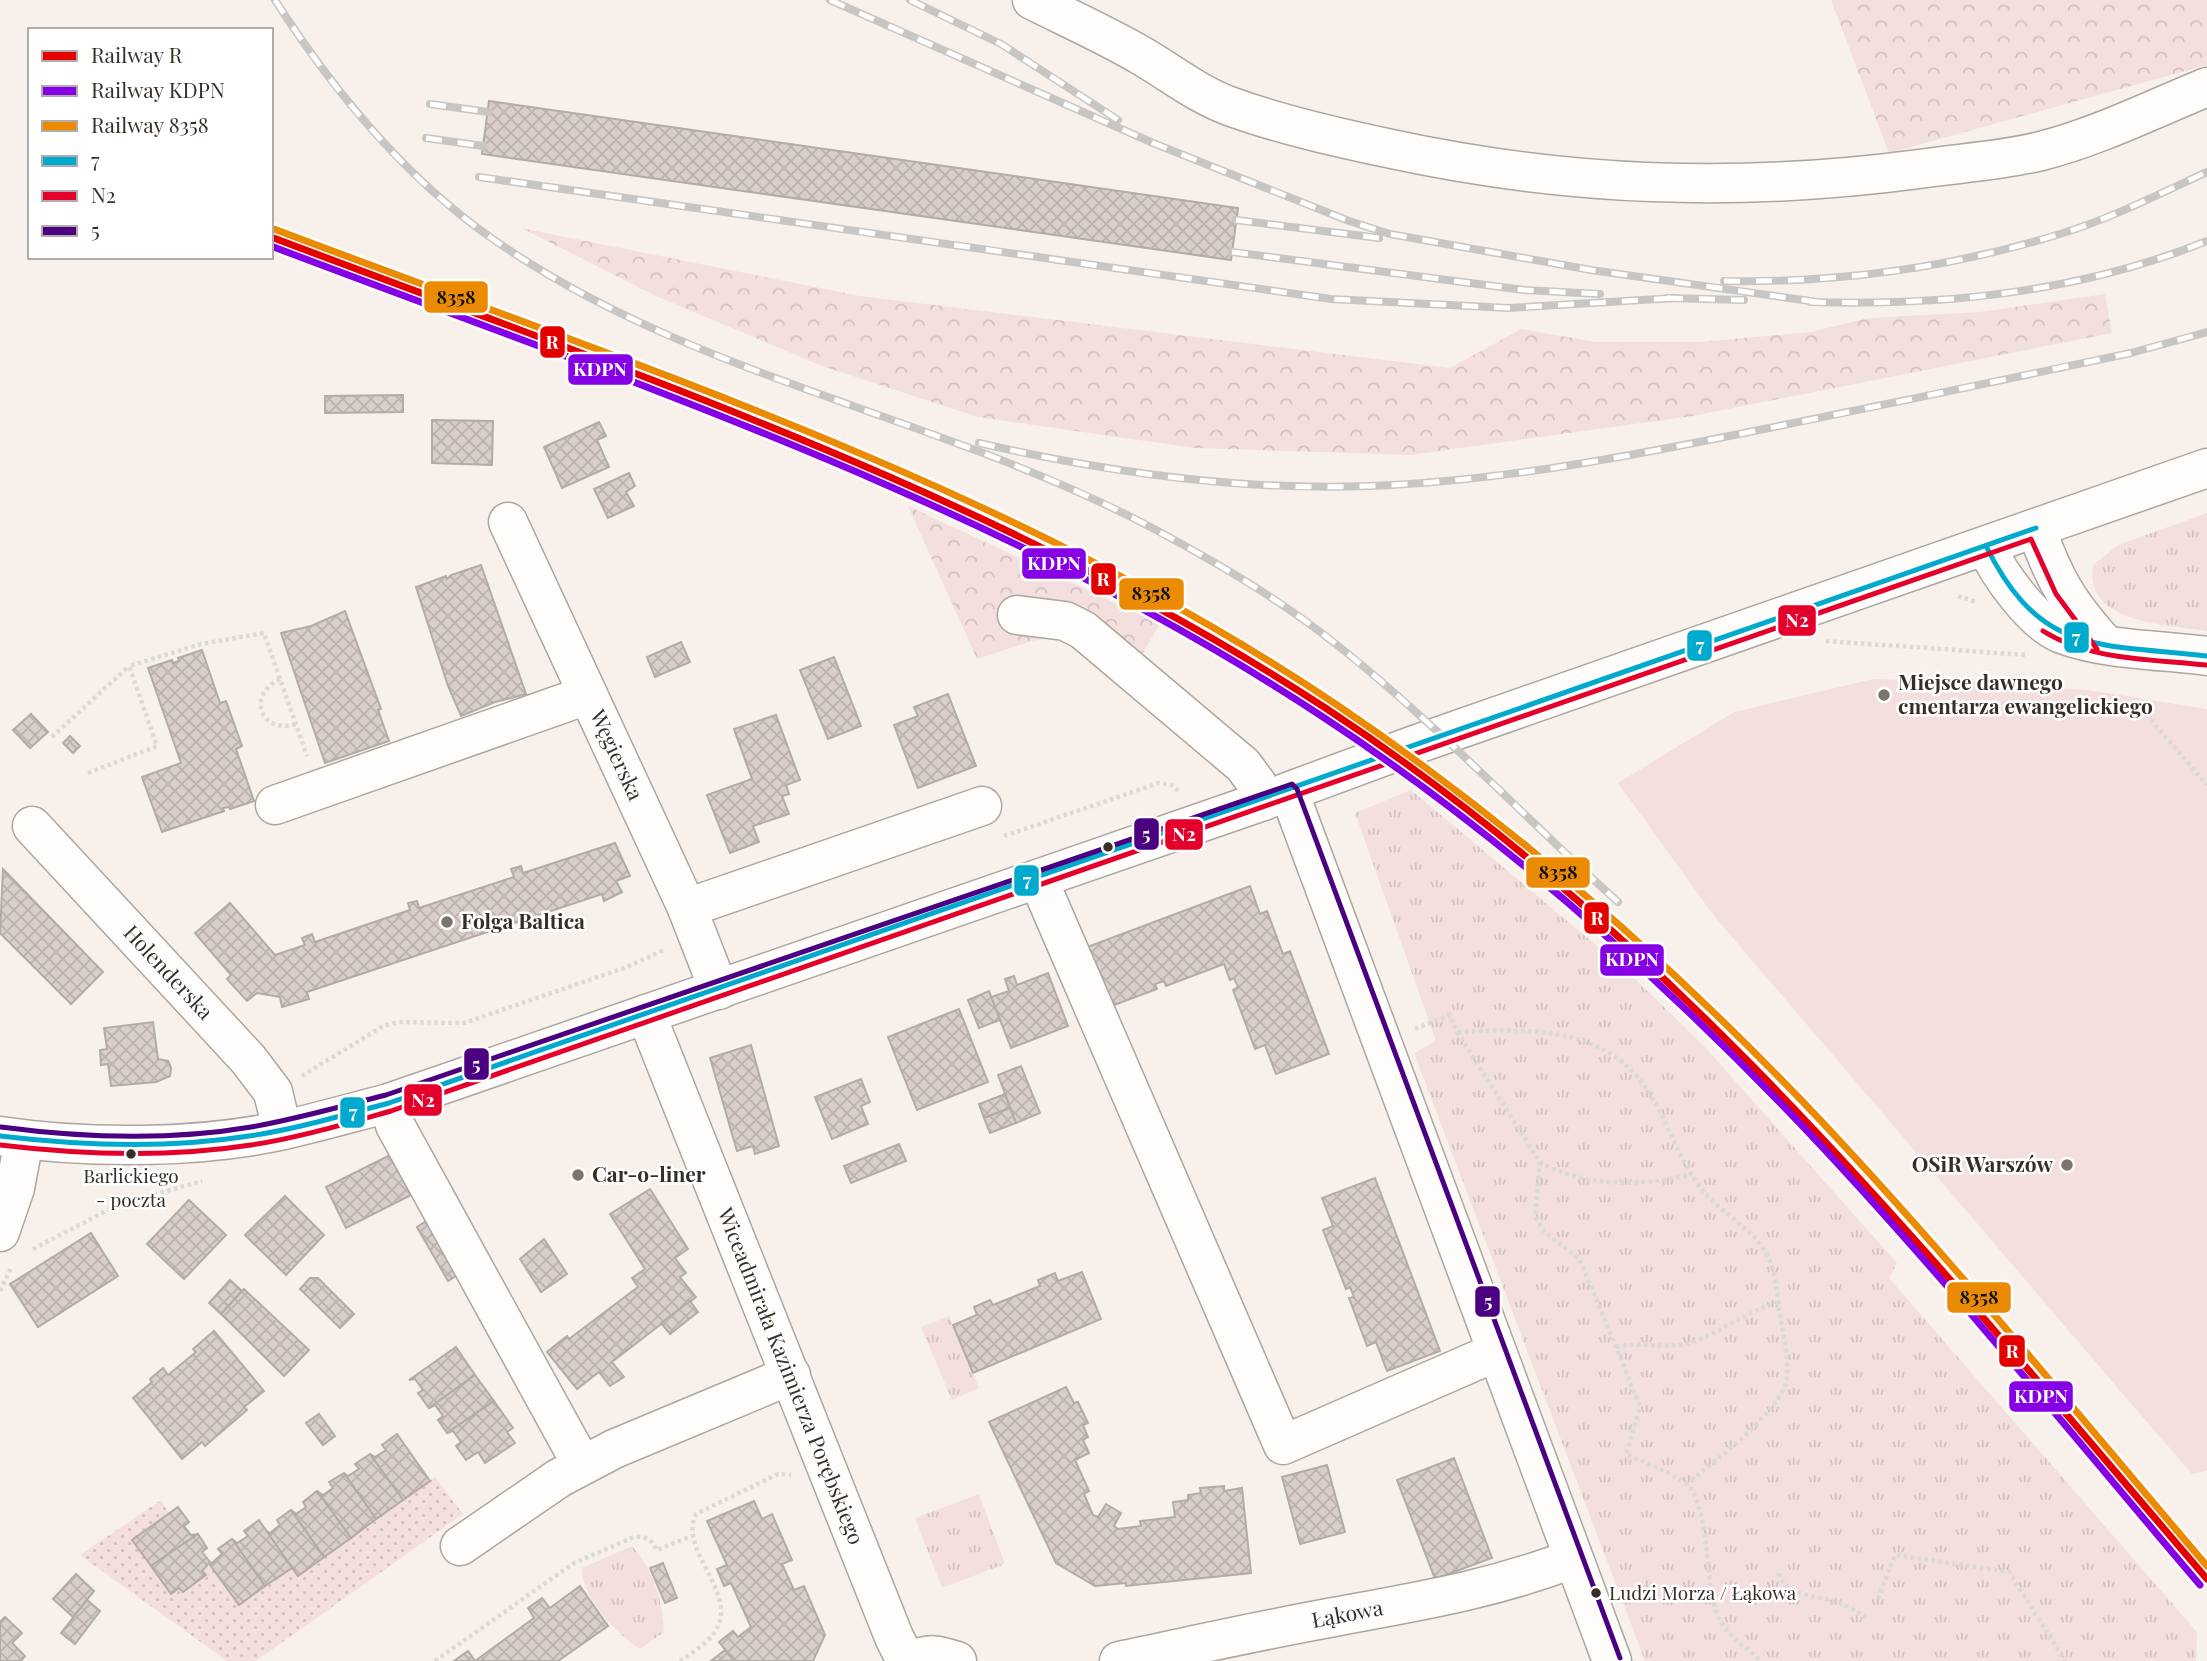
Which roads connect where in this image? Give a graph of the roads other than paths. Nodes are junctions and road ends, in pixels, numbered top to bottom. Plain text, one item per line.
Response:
1 (1032, 0) edge
2 (2207, 87) edge
3 (2207, 468) edge
4 (508, 522) dead end
5 (2036, 528) junction
6 (1986, 546) junction
7 (1017, 615) dead end
8 (2104, 643) junction
9 (2207, 656) edge
10 (587, 695) junction
11 (1276, 796) junction
12 (275, 805) dead end
13 (986, 823) road end
14 (32, 826) dead end
15 (1038, 879) junction
16 (692, 921) junction
17 (719, 990) junction
18 (646, 1014) junction
19 (389, 1103) junction
20 (282, 1130) junction
21 (12, 1138) edge
22 (18, 1247) edge
23 (1496, 1352) junction
24 (791, 1375) junction
25 (582, 1465) junction
26 (460, 1546) dead end
27 (1572, 1559) junction
28 (906, 1661) edge
29 (912, 1661) edge
30 (957, 1661) edge
31 (1119, 1661) edge
32 (1612, 1661) edge

1 - 2 street
3 - 5 street
4 - 10 street, Węgierska
5 - 6 street
5 - 8 street
6 - 8 street
6 - 11 street
7 - 11 street
8 - 9 street
10 - 12 street
10 - 16 street, Węgierska
11 - 15 street
11 - 23 street
13 - 16 street
14 - 20 street, Holenderska
15 - 17 street
15 - 23 street
16 - 17 street, Węgierska
17 - 18 street
18 - 19 street
18 - 24 street, Wiceadmirała Kazimierza Porębskiego
19 - 20 street
19 - 25 street
20 - 21 street
21 - 22 street
23 - 27 street
24 - 25 street
24 - 28 street, Wiceadmirała Kazimierza Porębskiego
25 - 26 street
27 - 31 street, Łąkowa
27 - 32 street
29 - 30 street

